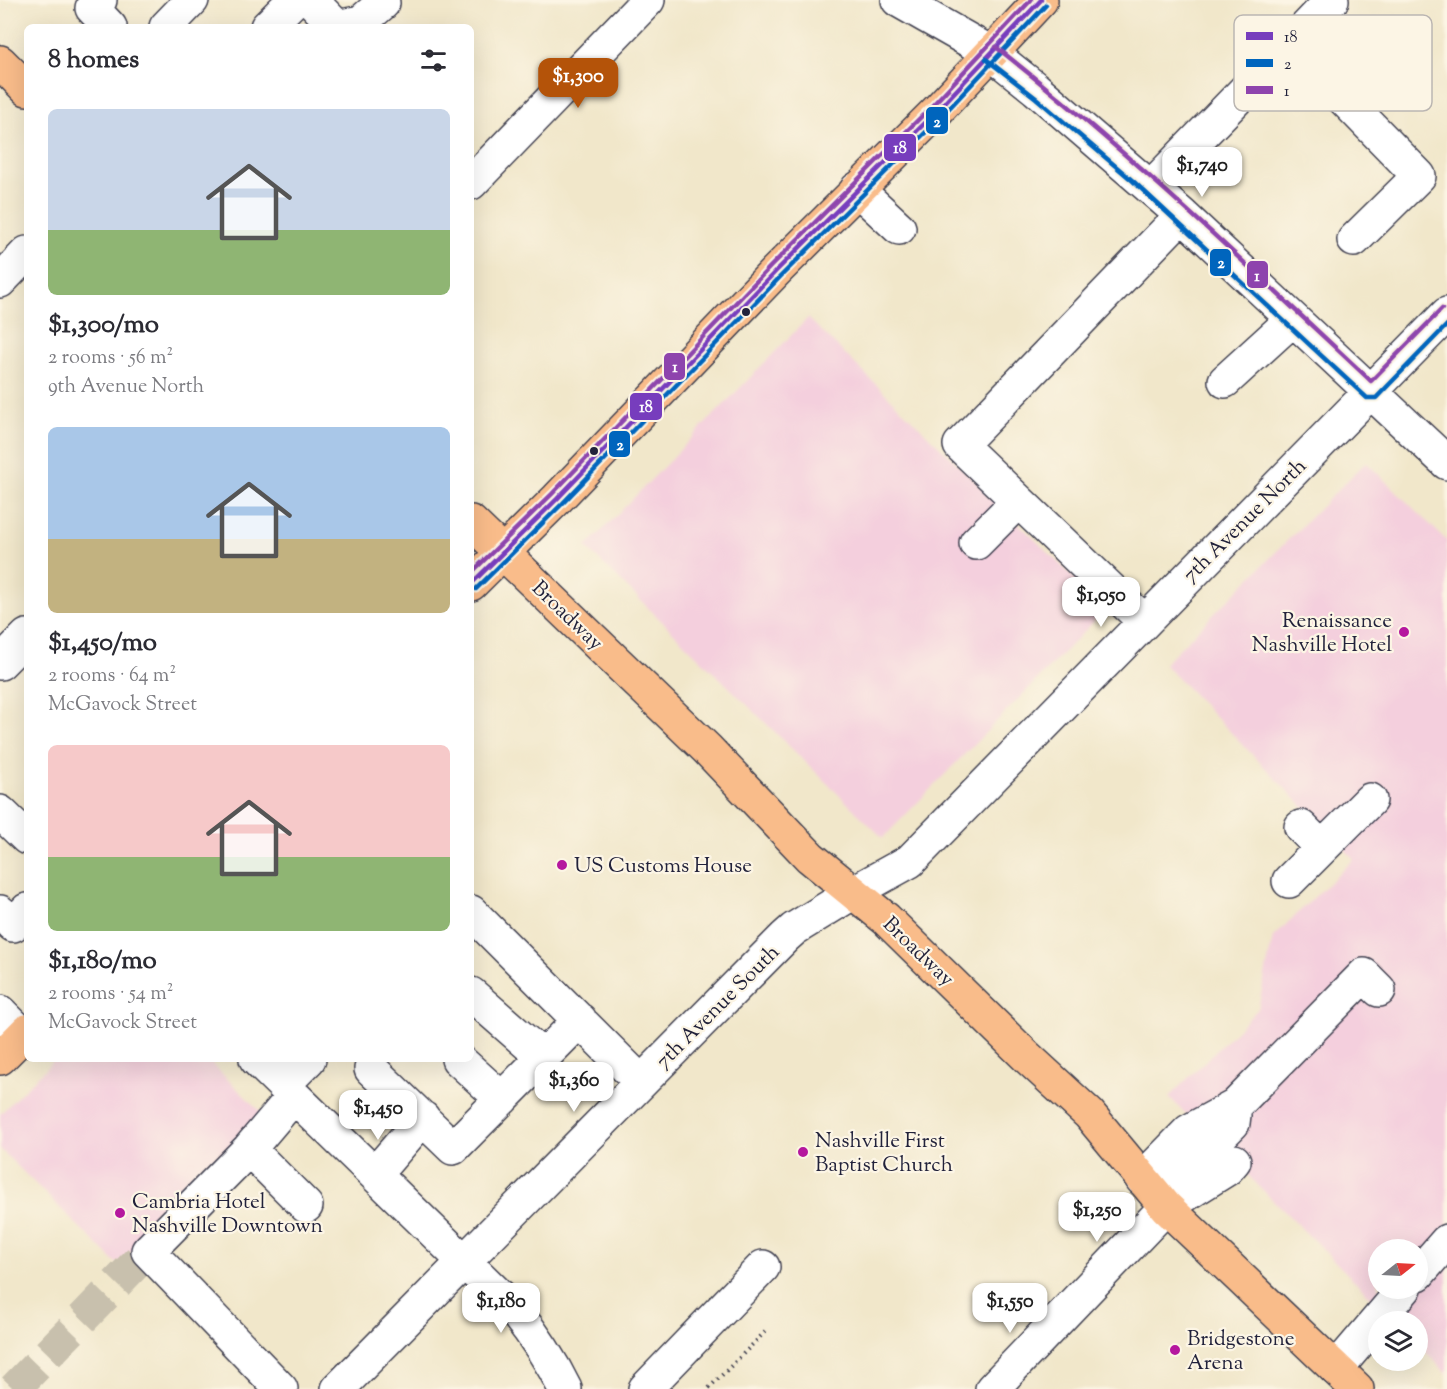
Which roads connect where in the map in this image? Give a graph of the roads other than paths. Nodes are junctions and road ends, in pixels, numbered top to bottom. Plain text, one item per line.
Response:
1 (100, 0) edge
2 (192, 0) edge
3 (294, 0) edge
4 (311, 0) edge
5 (380, 0) edge
6 (648, 0) edge
7 (898, 0) edge
8 (1041, 0) edge
9 (1332, 0) edge
10 (1318, 15) edge
11 (107, 24) edge
12 (169, 24) edge
13 (270, 24) edge
14 (334, 24) edge
15 (351, 24) edge
16 (991, 53) junction
17 (0, 62) edge
18 (24, 85) edge
19 (1234, 102) edge
20 (1355, 111) edge
21 (474, 180) edge
22 (1151, 188) junction
23 (857, 189) junction
24 (1182, 215) junction
25 (899, 228) dead end
26 (1354, 240) dead end
27 (24, 256) edge
28 (0, 281) edge
29 (1447, 314) edge
30 (1293, 319) junction
31 (1225, 381) dead end
32 (1371, 392) junction
33 (1447, 463) edge
34 (1018, 501) junction
35 (474, 525) edge
36 (976, 543) dead end
37 (502, 553) junction
38 (474, 581) edge
39 (1144, 621) junction
40 (24, 639) edge
41 (0, 663) edge
42 (1370, 800) dead end
43 (0, 812) edge
44 (24, 835) edge
45 (1289, 880) dead end
46 (854, 892) junction
47 (0, 912) edge
48 (24, 913) edge
49 (474, 915) edge
50 (1379, 990) dead end
51 (474, 997) edge
52 (0, 1012) edge
53 (580, 1020) junction
54 (24, 1032) edge
55 (24, 1034) edge
56 (543, 1057) junction
57 (0, 1058) edge
58 (259, 1062) edge
59 (307, 1062) edge
60 (461, 1062) edge
61 (371, 1069) dead end
62 (641, 1082) junction
63 (288, 1091) junction
64 (502, 1099) junction
65 (1176, 1112) dead end
66 (423, 1118) junction
67 (249, 1149) junction
68 (1234, 1161) dead end
69 (375, 1174) junction
70 (1148, 1186) junction
71 (306, 1206) dead end
72 (1447, 1241) edge
73 (465, 1260) junction
74 (1428, 1263) edge
75 (763, 1267) dead end
76 (1398, 1299) edge
77 (1346, 1379) edge
78 (281, 1389) edge
79 (338, 1389) edge
80 (565, 1389) edge
81 (645, 1389) edge
82 (992, 1389) edge

1 - 11 street
2 - 12 street
3 - 13 street
4 - 14 street
5 - 15 street
6 - 21 street
7 - 16 street
8 - 16 main road
9 - 10 street
16 - 22 street
16 - 23 main road
17 - 18 main road
19 - 22 street
20 - 26 street
22 - 24 street
23 - 25 street
23 - 37 main road
24 - 30 street
24 - 34 street
27 - 28 street
29 - 32 street, 7th Avenue North
30 - 31 street
30 - 32 street
32 - 33 street
32 - 39 street, 7th Avenue North
34 - 36 street
34 - 39 street
35 - 37 main road, Broadway
37 - 38 main road
37 - 46 main road, Broadway
39 - 46 street, 7th Avenue North
40 - 41 street
42 - 45 street
43 - 44 street
46 - 62 street, 7th Avenue South
46 - 70 main road, Broadway
47 - 48 street
49 - 53 street
50 - 70 street
51 - 56 street
52 - 54 street
53 - 56 street
53 - 62 street
55 - 57 main road
56 - 64 street
58 - 63 street
59 - 63 street
60 - 64 street
61 - 66 street
62 - 73 street, 7th Avenue South
63 - 67 street
63 - 69 street
64 - 66 street
65 - 70 street
66 - 69 street
67 - 71 street
67 - 78 street
68 - 70 street
69 - 73 street
70 - 77 main road, Broadway
70 - 82 street
72 - 74 street
73 - 79 street, 7th Avenue South
73 - 80 street
75 - 81 street
76 - 77 street

